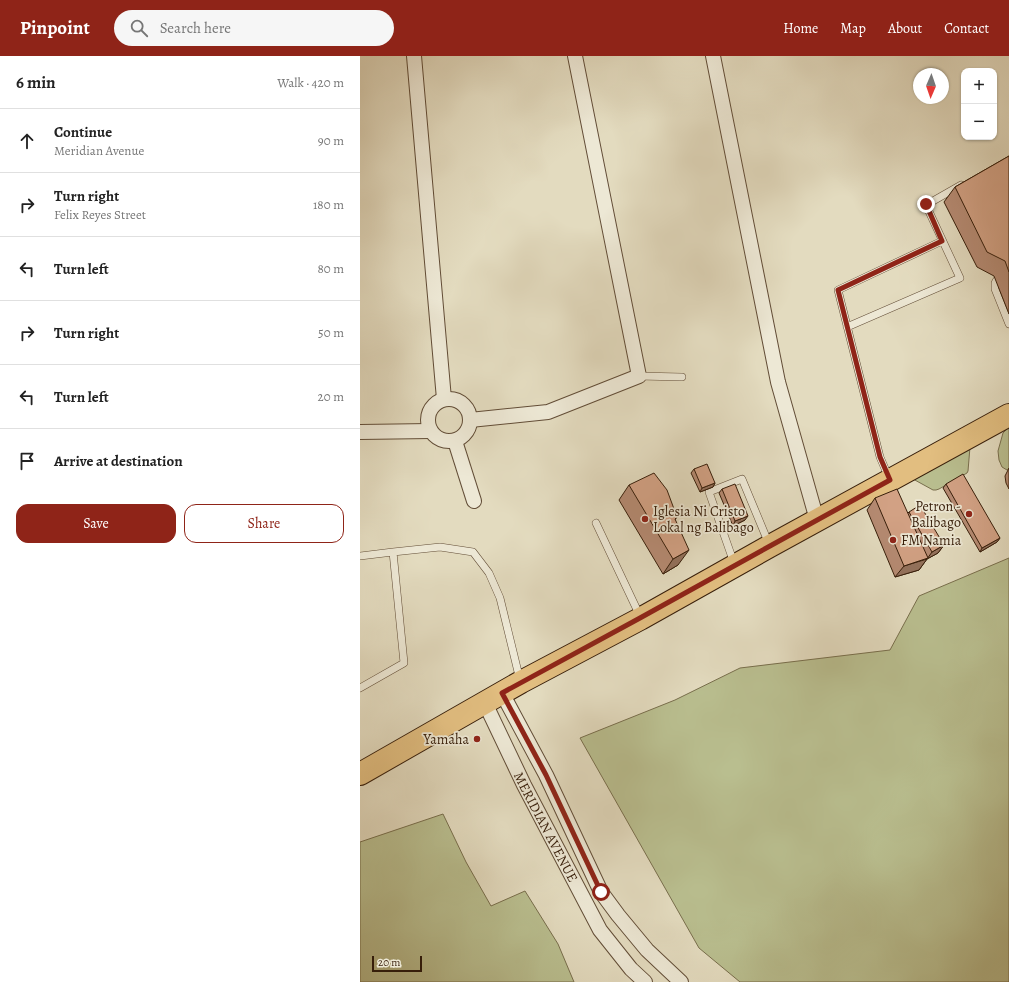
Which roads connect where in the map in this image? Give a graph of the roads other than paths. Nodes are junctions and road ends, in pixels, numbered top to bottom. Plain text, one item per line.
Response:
1 (414, 56) edge
2 (575, 56) edge
3 (713, 56) edge
4 (967, 182) edge
5 (942, 241) junction
6 (996, 281) dead end
7 (1009, 324) edge
8 (847, 327) junction
9 (639, 376) junction
10 (682, 377) dead end
11 (444, 399) junction
12 (1009, 415) edge
13 (470, 420) junction
14 (430, 431) junction
15 (360, 432) edge
16 (455, 441) junction
17 (890, 480) junction
18 (474, 501) dead end
19 (817, 520) junction
20 (596, 523) dead end
21 (770, 546) junction
22 (393, 552) junction
23 (360, 556) edge
24 (735, 565) junction
25 (640, 618) junction
26 (521, 682) junction
27 (360, 688) edge
28 (493, 698) junction
29 (360, 774) edge
30 (646, 982) edge
31 (681, 982) edge

1 - 11 street
2 - 9 street
3 - 19 street
4 - 5 lane
5 - 8 lane
5 - 8 lane
6 - 7 lane
8 - 17 lane
9 - 10 lane
9 - 13 street
11 - 13 street
11 - 14 street
12 - 17 main road
13 - 16 street
14 - 15 street
14 - 16 street
16 - 18 street
17 - 19 main road
19 - 21 main road
20 - 25 lane
21 - 24 main road
21 - 24 lane
22 - 23 lane
22 - 26 lane
22 - 27 lane
24 - 25 main road
25 - 26 main road
26 - 28 main road
28 - 29 main road
28 - 30 street, MERIDIAN AVENUE
28 - 31 street, MERIDIAN AVENUE

